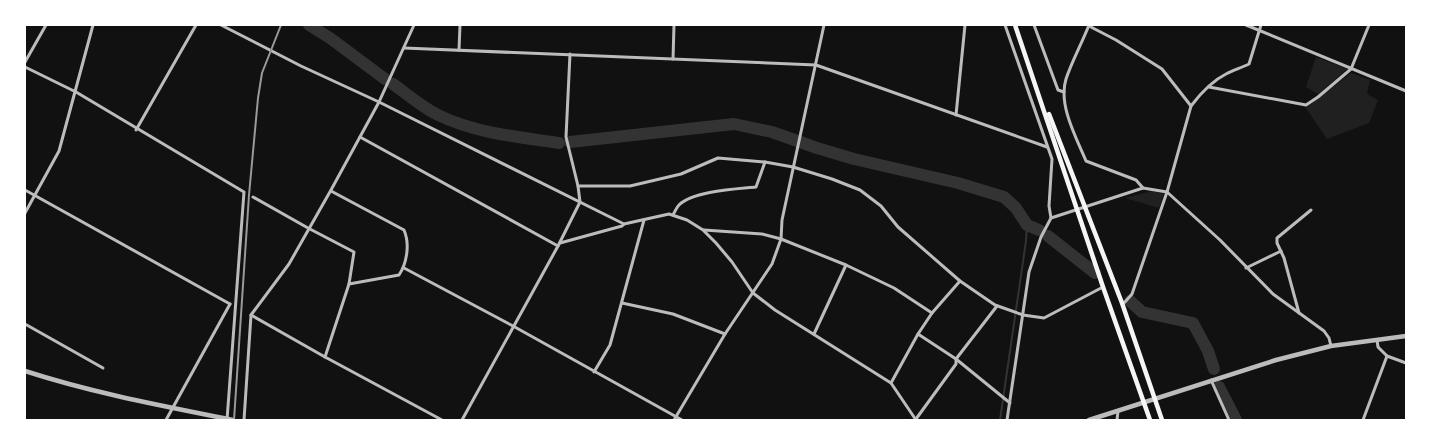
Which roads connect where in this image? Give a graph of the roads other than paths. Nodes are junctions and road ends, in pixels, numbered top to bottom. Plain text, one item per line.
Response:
1 (46, 25) edge
2 (92, 25) edge
3 (196, 25) edge
4 (220, 25) edge
5 (414, 25) edge
6 (460, 25) edge
7 (674, 25) edge
8 (824, 25) edge
9 (965, 25) edge
10 (1005, 25) edge
11 (1015, 25) edge
12 (1034, 25) edge
13 (1246, 25) edge
14 (1261, 25) edge
15 (1369, 25) edge
16 (1089, 26) edge
17 (1259, 30) junction
18 (404, 48) junction
19 (459, 50) junction
20 (570, 54) junction
21 (673, 59) junction
22 (25, 62) edge
23 (1028, 62) junction
24 (816, 65) junction
25 (25, 67) edge
26 (1351, 69) junction
27 (1208, 87) junction
28 (1406, 91) edge
29 (76, 92) junction
30 (1064, 92) junction
31 (379, 102) junction
32 (1191, 106) junction
33 (956, 115) junction
34 (136, 130) junction
35 (360, 137) junction
36 (1047, 147) junction
37 (765, 162) junction
38 (793, 167) junction
39 (578, 186) junction
40 (1143, 188) junction
41 (25, 190) edge
42 (331, 190) junction
43 (1167, 192) junction
44 (35, 196) junction
45 (253, 197) dead end
46 (580, 202) junction
47 (1084, 207) junction
48 (1078, 209) junction
49 (1311, 210) dead end
50 (25, 213) edge
51 (672, 214) junction
52 (1051, 218) junction
53 (644, 220) junction
54 (624, 224) junction
55 (308, 228) junction
56 (703, 230) junction
57 (781, 239) junction
58 (559, 244) junction
59 (1281, 251) junction
60 (846, 265) junction
61 (404, 268) junction
62 (1246, 268) junction
63 (960, 281) junction
64 (349, 284) junction
65 (1103, 287) junction
66 (753, 293) junction
67 (622, 302) junction
68 (235, 303) junction
69 (1122, 303) junction
70 (230, 304) junction
71 (997, 306) junction
72 (932, 313) junction
73 (1299, 313) junction
74 (1021, 314) junction
75 (251, 315) junction
76 (25, 324) edge
77 (513, 326) junction
78 (725, 334) junction
79 (814, 334) junction
80 (918, 334) junction
81 (1406, 336) edge
82 (1377, 340) junction
83 (1331, 346) junction
84 (1387, 356) junction
85 (325, 357) junction
86 (956, 359) junction
87 (1406, 363) edge
88 (103, 368) dead end
89 (25, 372) edge
90 (594, 372) junction
91 (1211, 380) junction
92 (891, 383) junction
93 (1155, 398) junction
94 (1008, 402) junction
95 (1144, 402) junction
96 (173, 408) junction
97 (1118, 411) junction
98 (675, 418) edge
99 (227, 419) edge
100 (166, 420) edge
101 (233, 420) edge
102 (244, 420) edge
103 (442, 420) edge
104 (462, 420) edge
105 (682, 420) edge
106 (916, 420) edge
107 (1007, 420) edge
108 (1089, 420) edge
109 (1117, 420) edge
110 (1150, 420) edge
111 (1162, 420) edge
112 (1229, 420) edge
113 (1363, 420) edge

1 - 22 street
2 - 29 street
3 - 34 street
4 - 31 street
5 - 18 street
6 - 19 street
7 - 21 street
8 - 24 street
9 - 33 street
10 - 36 street
11 - 23 main road
12 - 30 street
13 - 17 street
14 - 17 street
15 - 26 street
16 - 30 street
16 - 32 street
17 - 26 street
17 - 27 street
18 - 19 street
18 - 31 street
19 - 20 street
20 - 21 street
20 - 39 street
21 - 24 street
23 - 47 main road
23 - 48 main road
24 - 33 street
24 - 38 street
25 - 29 street
26 - 27 street
26 - 28 street
27 - 32 street
29 - 34 street
29 - 44 street
30 - 40 street
31 - 35 street
31 - 46 street
32 - 43 street
33 - 36 street
34 - 68 street
35 - 42 street
35 - 58 street
36 - 52 street
37 - 38 street
37 - 39 street
37 - 51 street
38 - 57 street
38 - 63 street
39 - 46 street
40 - 43 street
40 - 47 street
41 - 44 street
42 - 55 street
42 - 61 street
43 - 62 street
43 - 69 street
44 - 50 street
44 - 70 street
45 - 55 street
46 - 54 street
46 - 58 street
47 - 48 street
47 - 69 main road
48 - 52 street
48 - 65 main road
49 - 59 street
51 - 53 street
51 - 56 street
52 - 74 street
53 - 54 street
53 - 67 street
54 - 58 street
55 - 64 street
55 - 75 street
56 - 57 street
56 - 66 street
57 - 60 street
57 - 66 street
58 - 77 street
59 - 62 street
59 - 73 street
60 - 72 street
60 - 79 street
61 - 64 street
61 - 77 street
62 - 73 street
63 - 71 street
63 - 72 street
64 - 85 street
65 - 74 street
65 - 95 main road
66 - 78 street
66 - 79 street
67 - 78 street
67 - 90 street
68 - 70 street
68 - 99 street
69 - 93 main road
70 - 96 street
71 - 74 street
71 - 86 street
72 - 80 street
73 - 83 street
74 - 94 street
75 - 85 street
75 - 102 street
76 - 88 street
77 - 90 street
77 - 104 street
78 - 98 street
79 - 92 street
80 - 86 street
80 - 92 street
81 - 82 street
82 - 83 street
82 - 84 street
83 - 91 street
84 - 87 street
84 - 113 street
85 - 103 street
86 - 94 street
86 - 106 street
89 - 96 street
90 - 98 street
91 - 93 street
91 - 112 street
92 - 106 street
93 - 95 street
93 - 111 main road
94 - 107 street
95 - 97 street
95 - 110 main road
96 - 99 street
96 - 100 street
97 - 108 street
97 - 109 street
98 - 105 street
99 - 101 street

